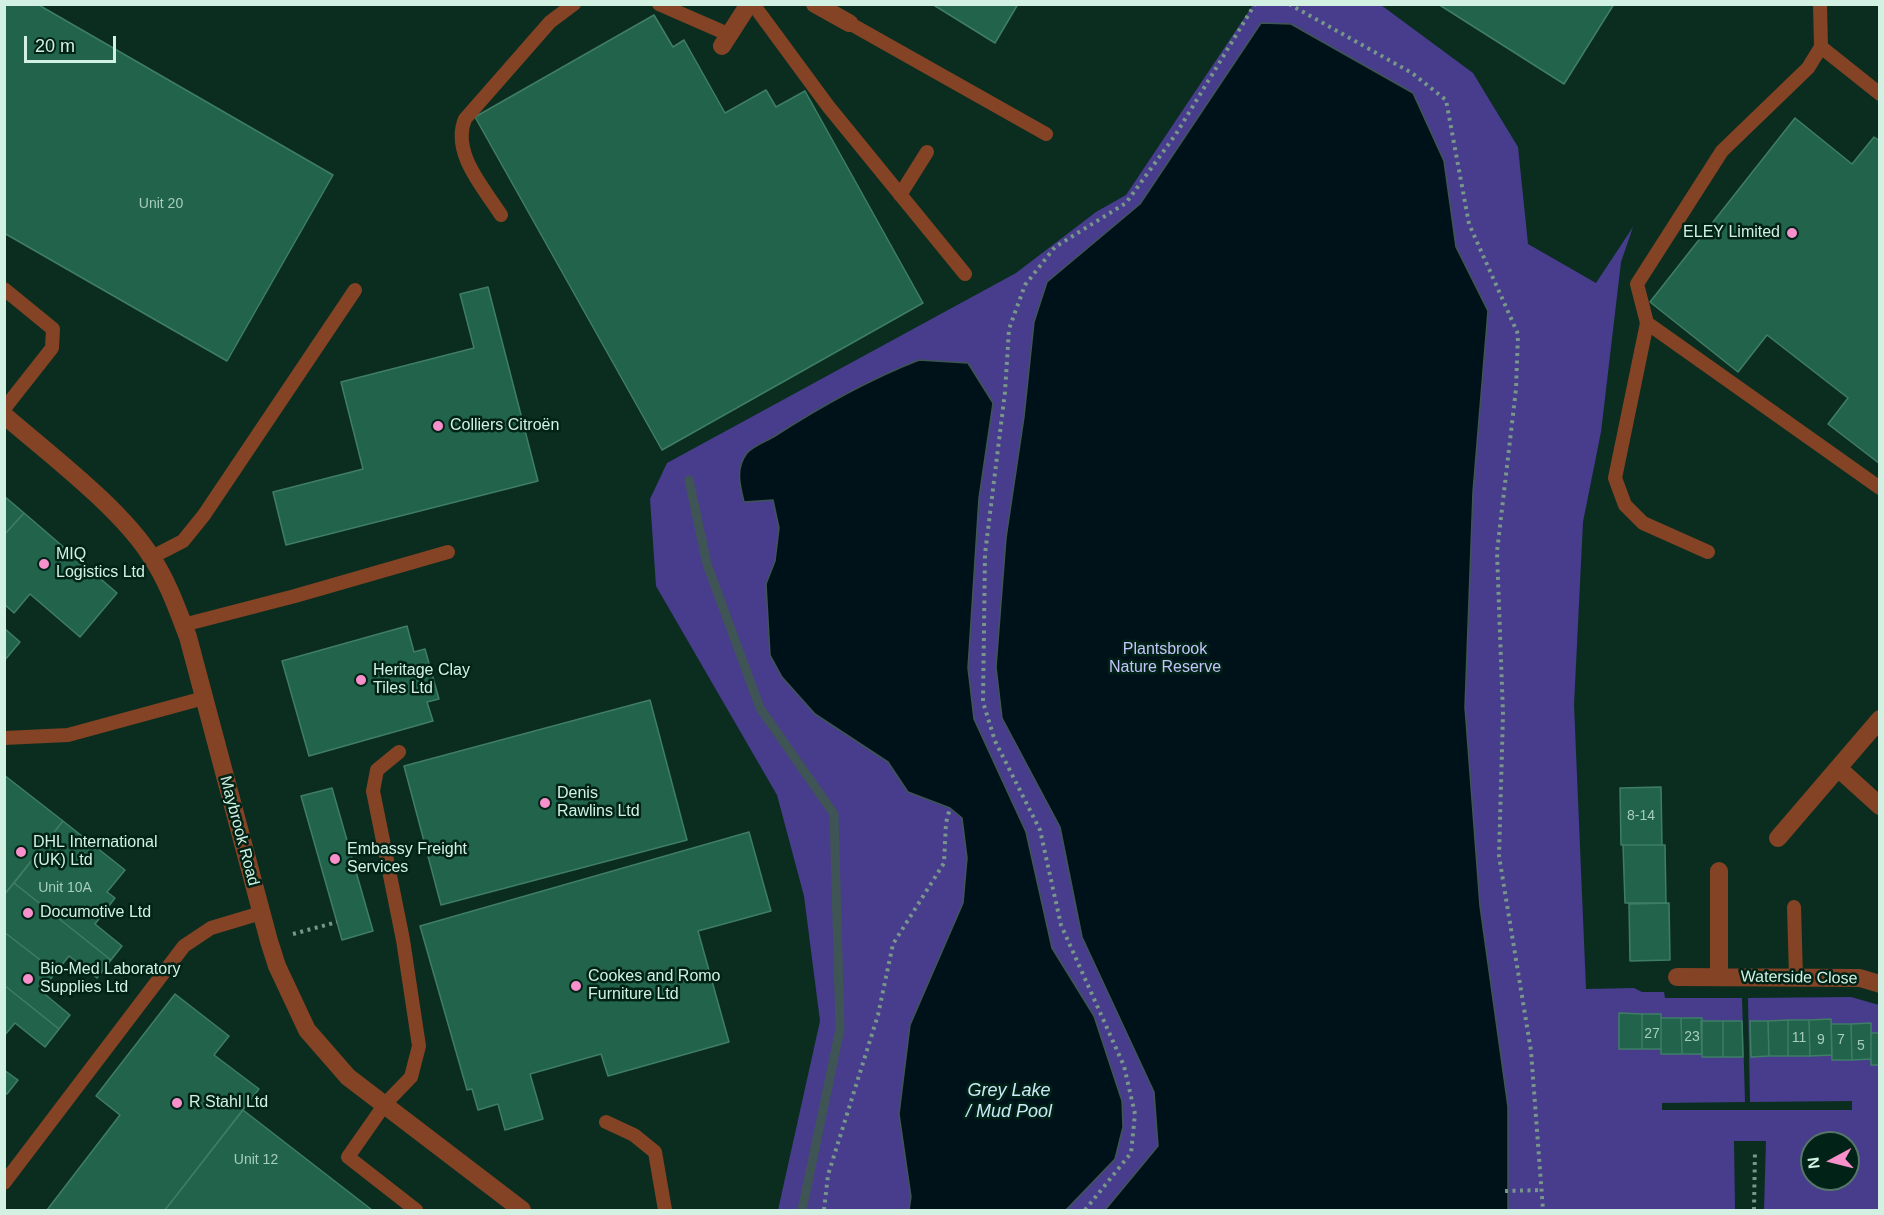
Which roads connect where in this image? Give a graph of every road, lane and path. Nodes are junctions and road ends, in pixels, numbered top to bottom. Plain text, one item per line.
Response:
1 (574, 4) edge
2 (659, 4) edge
3 (751, 4) edge
4 (815, 4) edge
5 (1255, 4) edge
6 (1289, 4) edge
7 (1820, 4) edge
8 (849, 23) joint
9 (726, 41) joint
10 (1821, 46) junction
11 (1880, 94) edge
12 (1046, 134) dead end
13 (927, 153) dead end
14 (900, 195) junction
15 (501, 215) dead end
16 (966, 274) dead end
17 (4, 289) edge
18 (355, 290) dead end
19 (1647, 323) junction
20 (4, 409) edge
21 (4, 415) edge
22 (1880, 488) edge
23 (448, 552) dead end
24 (1708, 552) dead end
25 (152, 557) junction
26 (183, 625) junction
27 (204, 698) junction
28 (1880, 719) edge
29 (4, 738) edge
30 (399, 752) dead end
31 (1838, 768) junction
32 (1880, 806) edge
33 (950, 808) dead end
34 (1778, 838) dead end
35 (1719, 871) dead end
36 (1794, 908) dead end
37 (261, 913) junction
38 (337, 922) dead end
39 (269, 941) junction
40 (1677, 977) dead end
41 (1796, 977) junction
42 (1719, 978) junction
43 (1880, 984) edge
44 (386, 1104) junction
45 (606, 1122) dead end
46 (1755, 1151) dead end
47 (4, 1183) edge
48 (1542, 1190) junction
49 (1505, 1191) dead end
50 (416, 1210) edge
51 (522, 1210) edge
52 (665, 1210) edge
53 (824, 1210) edge
54 (1084, 1210) edge
55 (1543, 1210) edge
56 (1754, 1210) edge

1 - 15 lane
2 - 9 lane
3 - 9 street
3 - 14 lane
4 - 8 street
5 - 54 path
6 - 48 path
7 - 10 lane
8 - 12 lane
10 - 11 lane
10 - 19 lane
13 - 14 lane
14 - 16 lane
17 - 20 lane
18 - 25 lane
19 - 22 lane
19 - 24 lane
21 - 25 street, Maybrook Road
23 - 26 lane
25 - 26 street, Maybrook Road
26 - 27 street, Maybrook Road
27 - 29 lane
27 - 37 street, Maybrook Road
28 - 31 street
30 - 44 lane
31 - 32 street
31 - 34 street
33 - 53 path
35 - 42 street, Waterside Close
36 - 41 lane
37 - 39 street, Maybrook Road
37 - 47 lane
38 - 39 path
39 - 44 street, Maybrook Road
40 - 42 street, Waterside Close
41 - 42 street, Waterside Close
41 - 43 street, Waterside Close
44 - 50 lane
44 - 51 street, Maybrook Road
45 - 52 lane
46 - 56 path
48 - 49 path
48 - 55 path

